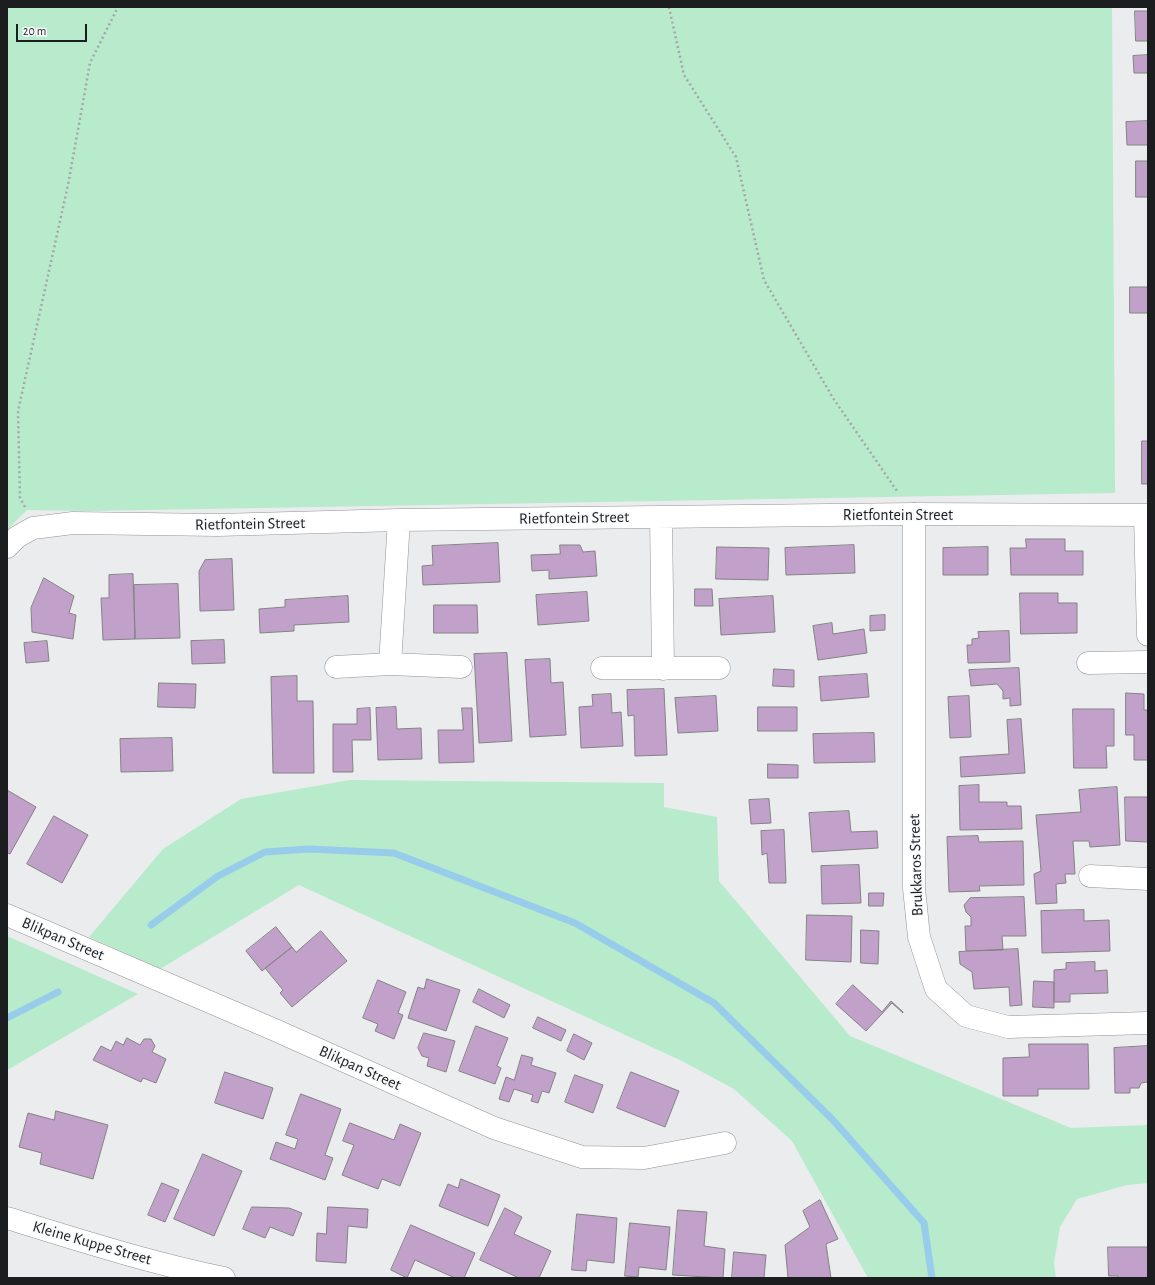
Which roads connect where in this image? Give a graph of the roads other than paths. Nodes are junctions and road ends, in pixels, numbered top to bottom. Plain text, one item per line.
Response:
1 (914, 514) junction
2 (1147, 515) edge
3 (661, 517) junction
4 (399, 520) junction
5 (7, 547) edge
6 (1148, 634) edge
7 (1148, 662) edge
8 (390, 664) junction
9 (1088, 664) dead end
10 (336, 667) dead end
11 (461, 667) dead end
12 (602, 668) dead end
13 (719, 668) dead end
14 (663, 669) junction
15 (1090, 876) dead end
16 (1148, 879) edge
17 (7, 916) edge
18 (1148, 1023) edge
19 (726, 1143) dead end
20 (7, 1218) edge
21 (224, 1278) edge

1 - 2 street, Rietfontein Street
1 - 3 street, Rietfontein Street
1 - 18 street, Brukkaros Street
2 - 6 street
3 - 4 street, Rietfontein Street
3 - 14 street
4 - 5 street, Rietfontein Street
4 - 8 street
7 - 9 street
8 - 10 street
8 - 11 street
12 - 14 street
13 - 14 street
15 - 16 street
17 - 19 street, Blikpan Street
20 - 21 street, Kleine Kuppe Street

